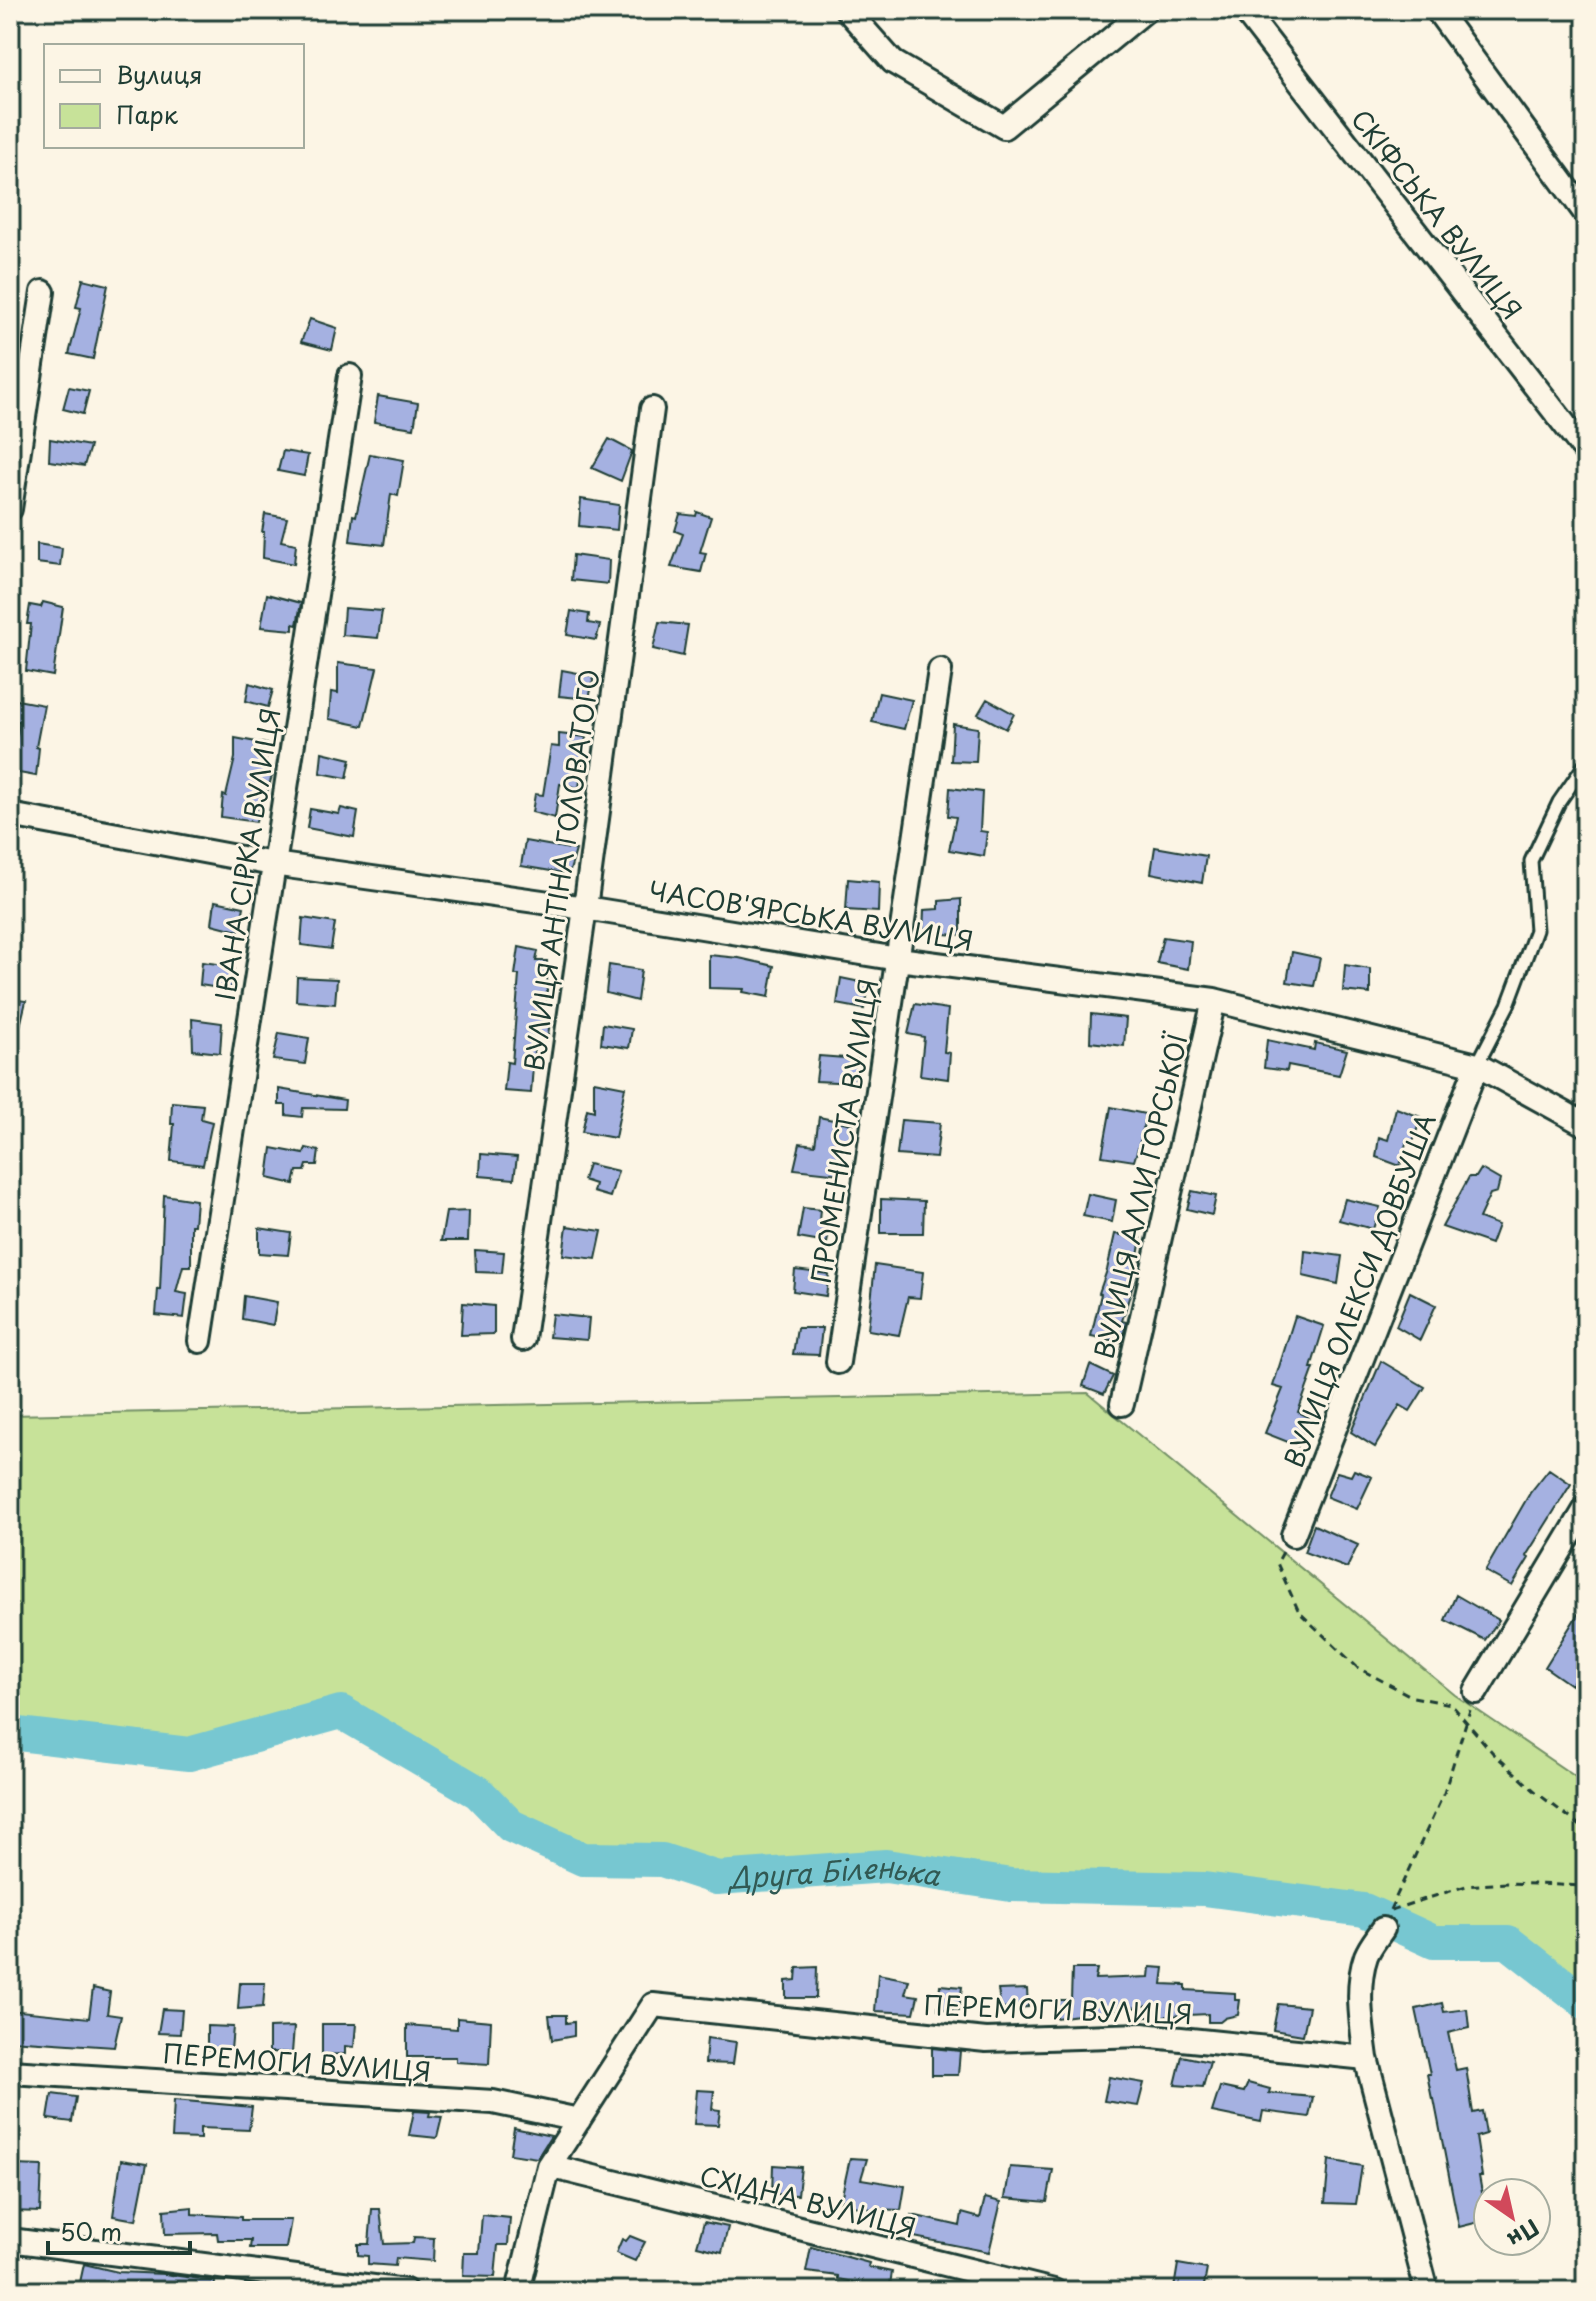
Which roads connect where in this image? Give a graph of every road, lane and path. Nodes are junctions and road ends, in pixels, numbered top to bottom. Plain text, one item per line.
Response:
1 (847, 10) edge
2 (1146, 10) edge
3 (1244, 10) edge
4 (1437, 10) edge
5 (1586, 214) edge
6 (43, 292) dead end
7 (350, 376) dead end
8 (652, 409) dead end
9 (1586, 452) edge
10 (10, 509) edge
11 (940, 670) dead end
12 (1586, 763) edge
13 (10, 815) edge
14 (273, 864) junction
15 (585, 908) junction
16 (898, 959) junction
17 (1214, 1000) junction
18 (1477, 1065) junction
19 (1586, 1125) edge
20 (523, 1339) dead end
21 (200, 1341) dead end
22 (838, 1362) dead end
23 (1122, 1404) dead end
24 (1586, 1508) edge
25 (1293, 1535) joint
26 (1476, 1692) joint
27 (1467, 1720) junction
28 (1586, 1830) edge
29 (1586, 1886) edge
30 (1383, 1929) dead end
31 (1366, 2058) junction
32 (10, 2072) edge
33 (579, 2120) junction
34 (549, 2166) junction
35 (10, 2240) edge
36 (405, 2291) edge
37 (518, 2291) edge
38 (1054, 2291) edge
39 (1427, 2291) edge

1 - 2 street
3 - 9 street, СКІФСЬКА ВУЛИЦЯ
4 - 5 street
6 - 10 street
7 - 14 street, ІВАНА СІРКА ВУЛИЦЯ
8 - 15 street, ВУЛИЦЯ АНТІНА ГОЛОВАТОГО
11 - 16 street, ПРОМЕНИСТА ВУЛИЦЯ
12 - 18 lane
13 - 14 street, ЧАСОВ'ЯРСЬКА ВУЛИЦЯ
14 - 15 street, ЧАСОВ'ЯРСЬКА ВУЛИЦЯ
14 - 21 street, ІВАНА СІРКА ВУЛИЦЯ
15 - 16 street, ЧАСОВ'ЯРСЬКА ВУЛИЦЯ
15 - 20 street, ВУЛИЦЯ АНТІНА ГОЛОВАТОГО
16 - 17 street, ЧАСОВ'ЯРСЬКА ВУЛИЦЯ
16 - 22 street, ПРОМЕНИСТА ВУЛИЦЯ
17 - 18 street, ЧАСОВ'ЯРСЬКА ВУЛИЦЯ
17 - 23 street, ВУЛИЦЯ АЛЛИ ГОРСЬКОЇ
18 - 19 street, ЧАСОВ'ЯРСЬКА ВУЛИЦЯ
18 - 25 street, ВУЛИЦЯ ОЛЕКСИ ДОВБУША
24 - 26 street
25 - 27 path
26 - 27 path
27 - 28 path
27 - 29 path
30 - 31 street
31 - 33 street, ПЕРЕМОГИ ВУЛИЦЯ
31 - 39 street
32 - 33 street, ПЕРЕМОГИ ВУЛИЦЯ
33 - 34 street
34 - 37 street
34 - 38 street, СХІДНА ВУЛИЦЯ
35 - 36 street

